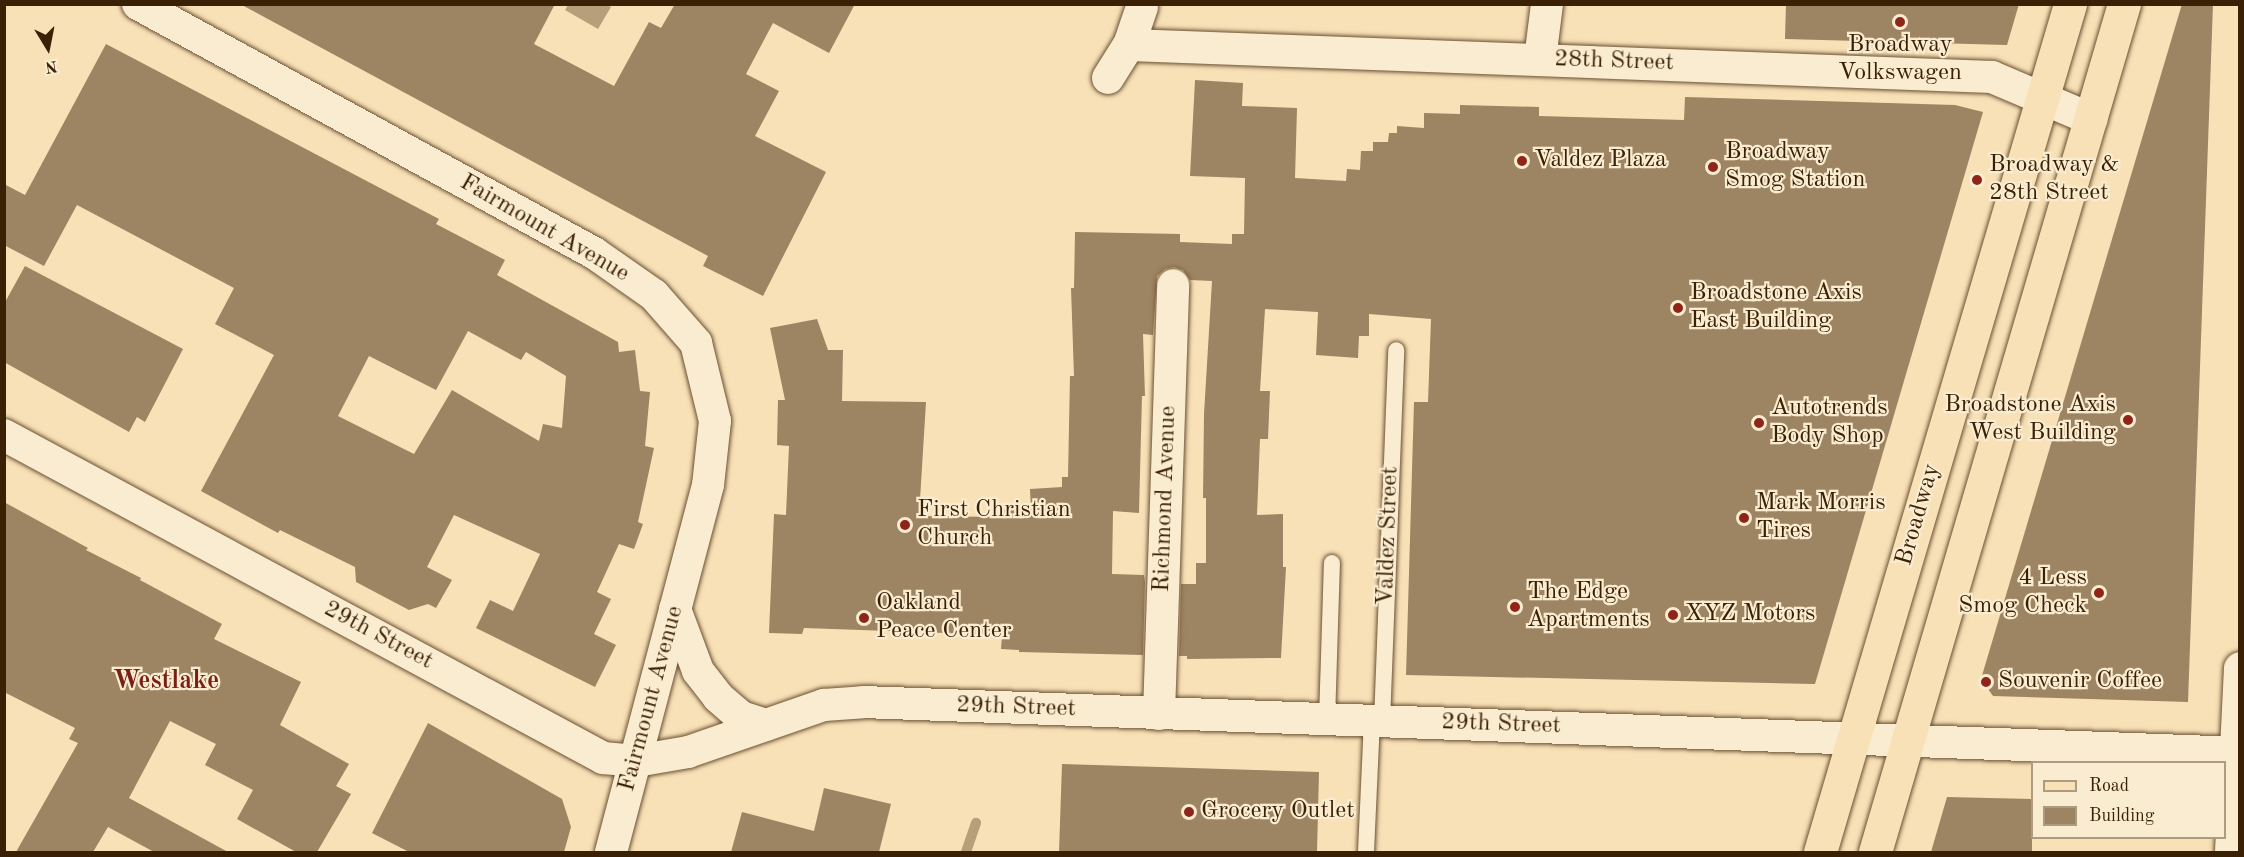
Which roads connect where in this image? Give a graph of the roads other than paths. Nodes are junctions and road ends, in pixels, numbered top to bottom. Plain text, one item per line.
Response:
1 (138, 4) edge
2 (1547, 4) edge
3 (2070, 4) edge
4 (2124, 4) edge
5 (1142, 7) dead end
6 (1129, 45) junction
7 (1540, 59) junction
8 (1108, 78) dead end
9 (2042, 98) junction
10 (2091, 119) junction
11 (1173, 285) dead end
12 (1396, 350) dead end
13 (4, 435) edge
14 (1332, 563) dead end
15 (675, 609) junction
16 (2240, 668) edge
17 (1159, 714) junction
18 (1328, 720) junction
19 (1377, 721) junction
20 (766, 725) junction
21 (1853, 737) junction
22 (1908, 740) junction
23 (2238, 753) edge
24 (636, 761) junction
25 (611, 852) edge
26 (1366, 852) edge
27 (1820, 852) edge
28 (1875, 852) edge
29 (2232, 852) edge

1 - 15 street, Fairmount Avenue
2 - 7 street
3 - 9 main road, Broadway
4 - 10 main road
5 - 6 street
6 - 7 street, 28th Street
6 - 8 street
7 - 9 street, 28th Street
9 - 10 street, 28th Street
9 - 21 main road, Broadway
10 - 22 main road
11 - 17 street, Richmond Avenue
12 - 19 lane, Valdez Street
13 - 24 street, 29th Street
14 - 18 lane
15 - 20 street
15 - 24 street, Fairmount Avenue
16 - 23 street
17 - 18 street, 29th Street
17 - 20 street, 29th Street
18 - 19 street, 29th Street
19 - 21 street, 29th Street
19 - 26 lane, Valdez Street
20 - 24 street, 29th Street
21 - 22 street, 29th Street
21 - 27 main road, Broadway
22 - 23 street, 29th Street
22 - 28 main road
23 - 29 street
24 - 25 street, Fairmount Avenue

